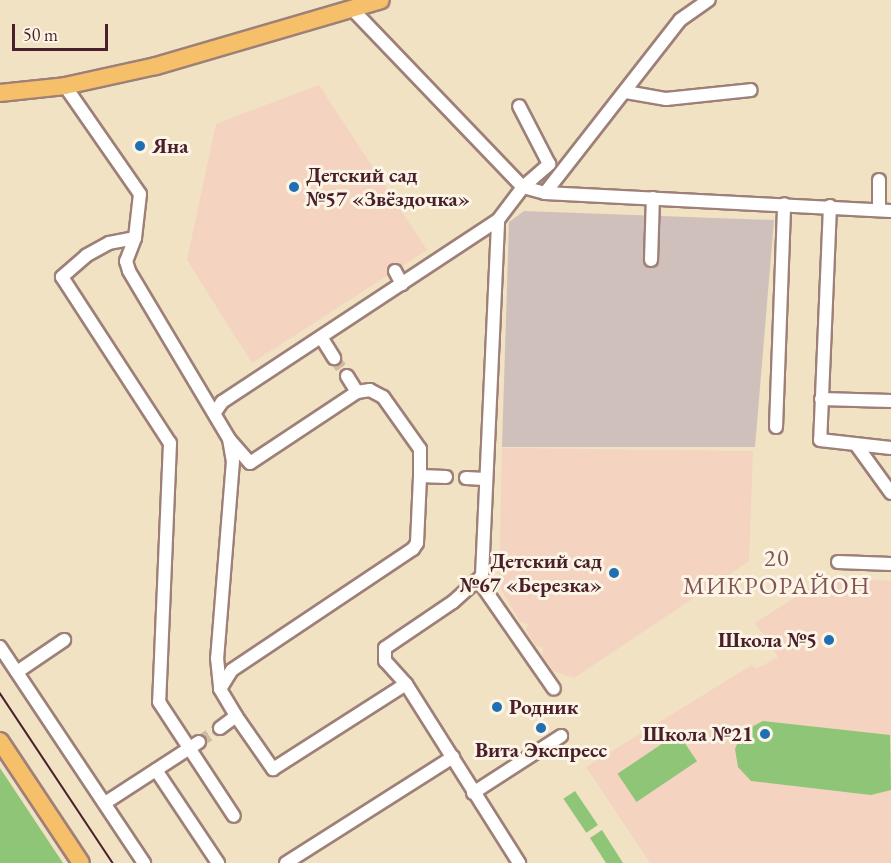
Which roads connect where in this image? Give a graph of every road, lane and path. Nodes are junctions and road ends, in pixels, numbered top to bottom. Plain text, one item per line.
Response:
1 (381, 0) edge
2 (709, 0) edge
3 (353, 10) junction
4 (65, 86) junction
5 (752, 90) dead end
6 (626, 92) junction
7 (0, 93) edge
8 (519, 106) dead end
9 (879, 180) dead end
10 (523, 187) junction
11 (544, 193) junction
12 (653, 198) junction
13 (784, 204) junction
14 (830, 206) junction
15 (885, 210) edge
16 (498, 220) junction
17 (135, 238) junction
18 (651, 260) dead end
19 (394, 271) dead end
20 (402, 284) junction
21 (321, 337) junction
22 (334, 358) tunnel mouth
23 (346, 376) tunnel mouth
24 (357, 392) junction
25 (821, 399) junction
26 (891, 401) edge
27 (216, 411) junction
28 (776, 427) dead end
29 (229, 439) junction
30 (857, 446) junction
31 (891, 448) edge
32 (420, 476) junction
33 (446, 477) dead end
34 (466, 478) dead end
35 (485, 479) junction
36 (891, 493) edge
37 (838, 562) dead end
38 (891, 564) edge
39 (479, 581) junction
40 (64, 640) dead end
41 (0, 646) edge
42 (17, 672) junction
43 (406, 684) junction
44 (220, 688) junction
45 (554, 689) dead end
46 (236, 716) junction
47 (220, 728) tunnel mouth
48 (561, 736) dead end
49 (0, 741) edge
50 (194, 745) junction
51 (453, 757) junction
52 (156, 770) junction
53 (472, 793) junction
54 (105, 803) junction
55 (234, 816) dead end
56 (81, 863) edge
57 (144, 863) edge
58 (218, 863) edge
59 (286, 863) edge
60 (519, 863) edge

1 - 3 main road
2 - 6 lane
3 - 4 main road
3 - 10 lane
4 - 7 main road
4 - 17 lane
5 - 6 lane
6 - 11 lane
8 - 10 lane
9 - 15 lane
10 - 11 lane
10 - 16 lane
11 - 12 lane
12 - 13 lane
12 - 18 lane
13 - 14 lane
13 - 28 lane
14 - 15 lane
14 - 25 lane
16 - 20 lane
16 - 35 lane
17 - 27 lane
17 - 50 lane
19 - 20 lane
20 - 21 lane
21 - 22 lane
21 - 27 lane
23 - 24 lane
24 - 29 lane
24 - 32 lane
25 - 26 lane
25 - 30 lane
27 - 29 lane
29 - 44 lane
30 - 31 lane
30 - 36 lane
32 - 33 lane
32 - 44 lane
34 - 35 lane
35 - 39 lane
37 - 38 lane
39 - 43 lane
39 - 45 lane
40 - 42 lane
41 - 42 lane
42 - 54 lane
43 - 46 lane
43 - 51 lane
44 - 46 lane
46 - 47 lane
48 - 53 lane
49 - 56 main road
50 - 52 lane
50 - 55 lane
51 - 53 lane
51 - 59 lane
52 - 54 lane
52 - 58 lane
53 - 60 lane
54 - 57 lane

